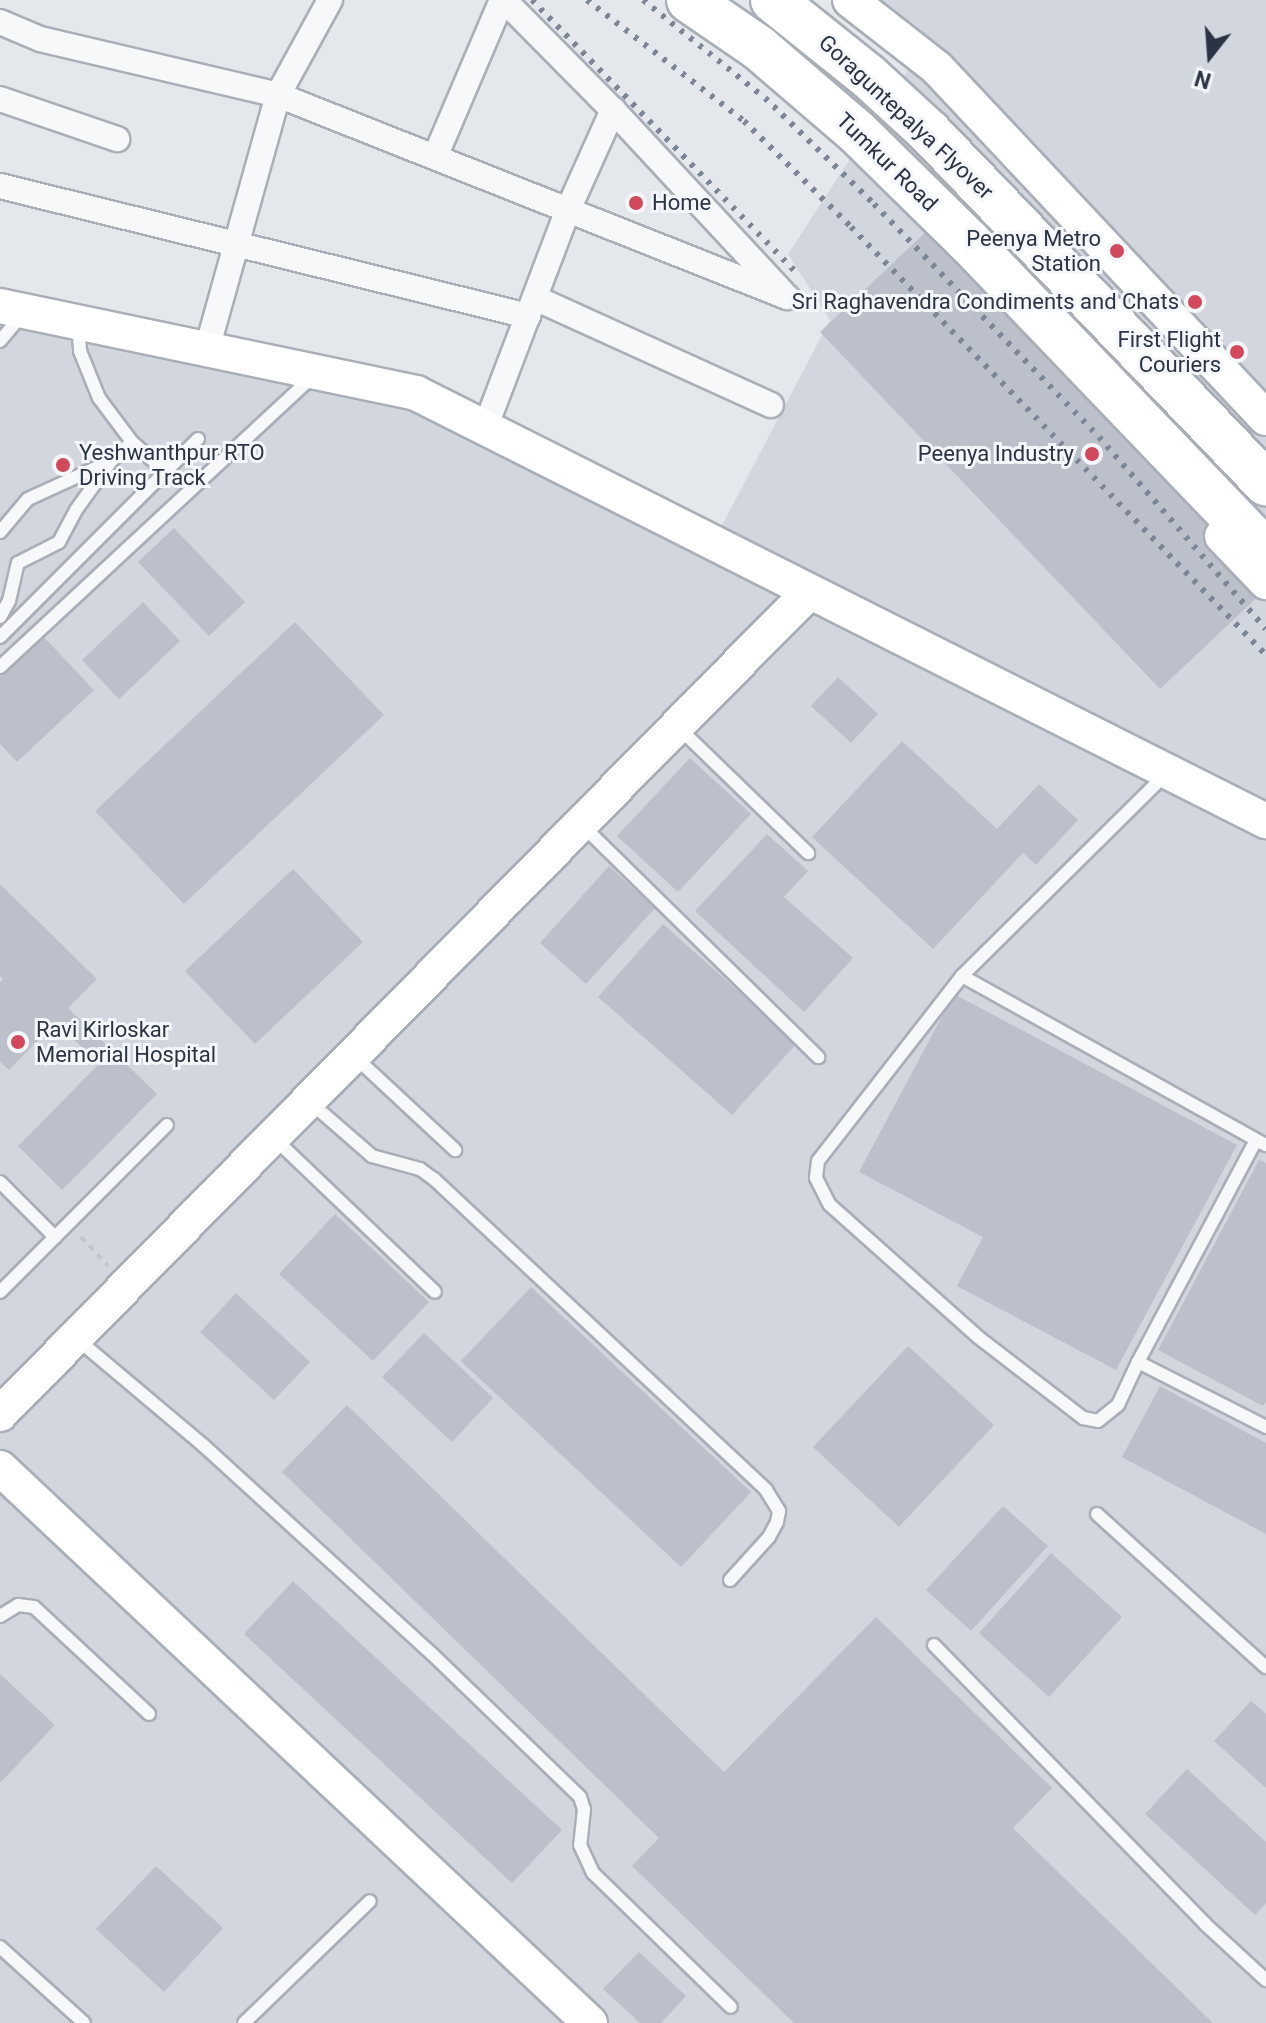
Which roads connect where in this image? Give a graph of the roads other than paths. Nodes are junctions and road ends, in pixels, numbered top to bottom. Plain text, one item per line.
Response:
1 (330, 0) edge
2 (503, 0) edge
3 (667, 0) edge
4 (689, 0) edge
5 (724, 0) edge
6 (773, 0) edge
7 (821, 0) edge
8 (850, 0) edge
9 (0, 22) edge
10 (278, 95) junction
11 (0, 99) edge
12 (613, 110) junction
13 (117, 139) dead end
14 (435, 157) junction
15 (0, 186) edge
16 (568, 210) junction
17 (236, 246) junction
18 (531, 307) junction
19 (13, 309) edge
20 (77, 322) junction
21 (0, 341) edge
22 (207, 349) junction
23 (318, 371) junction
24 (771, 405) dead end
25 (1266, 418) edge
26 (485, 428) junction
27 (198, 439) dead end
28 (132, 442) junction
29 (1266, 445) edge
30 (111, 461) junction
31 (166, 472) junction
32 (1266, 484) edge
33 (1266, 522) edge
34 (0, 532) edge
35 (1266, 552) edge
36 (1266, 582) edge
37 (809, 592) junction
38 (0, 617) edge
39 (0, 637) edge
40 (0, 667) edge
41 (677, 726) junction
42 (1169, 771) junction
43 (1266, 821) edge
44 (581, 823) junction
45 (808, 853) dead end
46 (962, 976) junction
47 (353, 1055) junction
48 (818, 1057) dead end
49 (308, 1101) junction
50 (167, 1125) dead end
51 (272, 1137) junction
52 (1261, 1143) edge
53 (455, 1150) dead end
54 (0, 1182) edge
55 (55, 1237) junction
56 (0, 1292) edge
57 (435, 1292) dead end
58 (75, 1337) junction
59 (1138, 1362) junction
60 (4, 1401) edge
61 (1266, 1427) edge
62 (0, 1468) edge
63 (1097, 1514) dead end
64 (730, 1580) dead end
65 (0, 1616) edge
66 (934, 1645) dead end
67 (1266, 1667) edge
68 (149, 1714) dead end
69 (370, 1901) dead end
70 (0, 1947) edge
71 (1266, 1980) edge
72 (731, 2007) dead end
73 (575, 2014) edge
74 (84, 2023) edge
75 (244, 2023) edge

1 - 10 street
2 - 12 street
2 - 14 street
3 - 36 street
4 - 35 highway, Tumkur Road
5 - 33 highway, Goraguntepalya Flyover
6 - 32 highway, Goraguntepalya Flyover
7 - 29 highway
8 - 25 street
9 - 10 street
10 - 14 street
10 - 17 street
11 - 13 street
12 - 16 street
12 - 16 street
14 - 16 street
15 - 17 street
16 - 18 street
17 - 18 street
17 - 22 street
18 - 24 street
18 - 26 street
19 - 20 street
19 - 21 lane
20 - 22 street
20 - 28 lane
22 - 23 street
23 - 26 street
23 - 40 lane
26 - 37 street
27 - 31 lane
28 - 30 lane
28 - 31 lane
30 - 34 lane
30 - 38 lane
31 - 39 lane
37 - 41 street
37 - 42 street
41 - 44 street
41 - 45 lane
42 - 43 street
42 - 46 lane
44 - 47 street
44 - 48 lane
46 - 52 lane
46 - 59 lane
47 - 49 street
47 - 53 lane
49 - 51 street
49 - 64 lane
50 - 55 lane
51 - 57 lane
51 - 58 street
52 - 59 lane
54 - 55 lane
55 - 56 lane
58 - 60 street
58 - 72 lane
59 - 61 lane
62 - 73 street
63 - 67 lane
65 - 68 lane
66 - 71 lane
69 - 75 lane
70 - 74 lane

